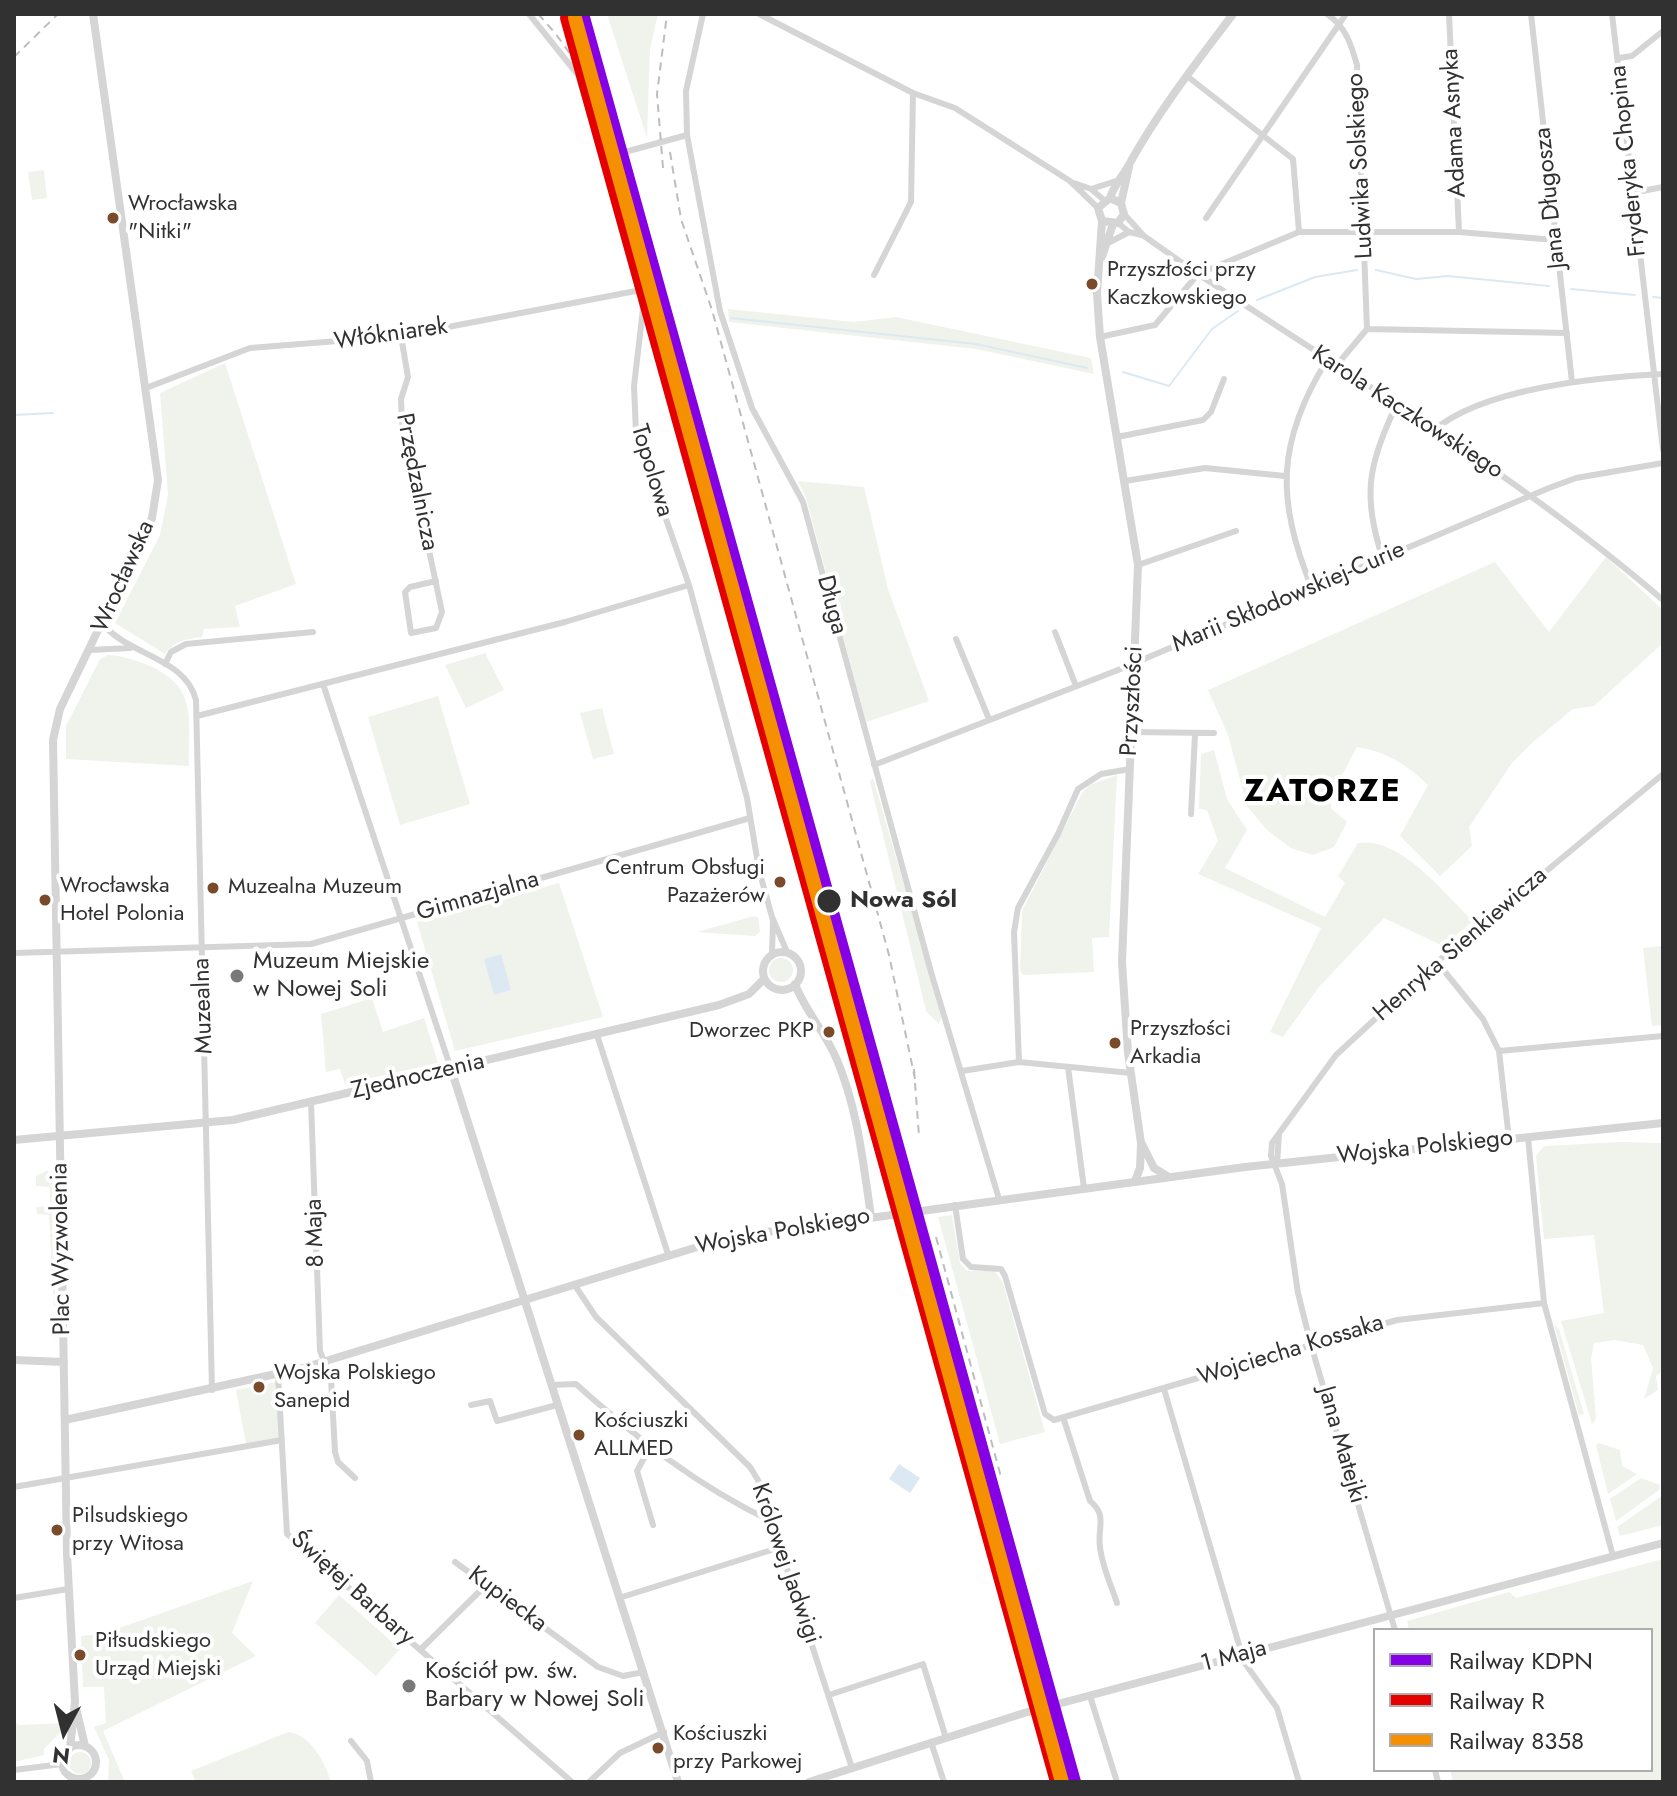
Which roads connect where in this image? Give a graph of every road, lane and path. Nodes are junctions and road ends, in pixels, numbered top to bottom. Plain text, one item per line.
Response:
1 (93, 14) edge
2 (529, 14) edge
3 (703, 14) edge
4 (759, 14) edge
5 (1233, 14) edge
6 (1327, 14) edge
7 (1346, 14) edge
8 (1449, 14) edge
9 (1531, 14) edge
10 (1612, 14) edge
11 (1339, 22) junction
12 (1663, 31) edge
13 (1619, 58) junction
14 (1187, 76) junction
15 (913, 93) junction
16 (1264, 133) junction
17 (687, 135) junction
18 (603, 158) junction
19 (1129, 166) junction
20 (1070, 181) junction
21 (1116, 181) junction
22 (1663, 187) edge
23 (1091, 189) junction
24 (1632, 193) junction
25 (1107, 199) junction
26 (1121, 203) junction
27 (1098, 208) junction
28 (1124, 214) junction
29 (1206, 218) dead end
30 (1102, 221) junction
31 (1115, 224) junction
32 (1366, 230) junction
33 (1129, 232) junction
34 (1299, 232) junction
35 (1459, 232) junction
36 (1144, 236) junction
37 (1555, 240) junction
38 (1110, 242) junction
39 (1100, 262) junction
40 (1198, 274) junction
41 (874, 275) dead end
42 (641, 290) junction
43 (1367, 329) junction
44 (1567, 333) junction
45 (401, 336) junction
46 (1100, 337) junction
47 (1327, 360) junction
48 (1336, 366) junction
49 (1653, 374) junction
50 (1663, 374) edge
51 (1224, 379) dead end
52 (1572, 382) junction
53 (146, 388) junction
54 (1396, 406) junction
55 (1433, 431) junction
56 (1117, 437) junction
57 (1663, 450) edge
58 (1663, 463) edge
59 (1285, 476) junction
60 (1125, 481) junction
61 (1533, 496) junction
62 (1236, 531) dead end
63 (1383, 559) junction
64 (1138, 565) junction
65 (436, 581) junction
66 (689, 585) junction
67 (1312, 588) junction
68 (1663, 600) edge
69 (103, 624) junction
70 (313, 632) dead end
71 (1055, 632) dead end
72 (956, 639) dead end
73 (130, 648) junction
74 (90, 650) junction
75 (1135, 662) junction
76 (165, 664) junction
77 (323, 684) junction
78 (1076, 686) junction
79 (197, 716) junction
80 (989, 719) junction
81 (1131, 732) junction
82 (1214, 733) dead end
83 (1195, 735) junction
84 (874, 765) junction
85 (1130, 769) junction
86 (1663, 774) edge
87 (1191, 814) dead end
88 (750, 818) junction
89 (401, 919) junction
90 (773, 920) junction
91 (203, 946) junction
92 (57, 952) junction
93 (787, 952) junction
94 (14, 953) edge
95 (772, 954) junction
96 (1437, 962) junction
97 (764, 979) junction
98 (795, 984) junction
99 (597, 1035) junction
100 (1663, 1036) edge
101 (1499, 1051) junction
102 (1019, 1062) junction
103 (1068, 1067) junction
104 (451, 1069) junction
105 (962, 1071) junction
106 (1131, 1073) junction
107 (311, 1102) junction
108 (208, 1123) junction
109 (1663, 1123) edge
110 (1617, 1130) junction
111 (1663, 1130) edge
112 (60, 1136) junction
113 (1528, 1137) junction
114 (1509, 1139) junction
115 (14, 1140) edge
116 (1141, 1143) junction
117 (1277, 1164) junction
118 (1167, 1177) junction
119 (1135, 1181) junction
120 (1084, 1188) junction
121 (999, 1199) junction
122 (955, 1205) junction
123 (871, 1216) junction
124 (668, 1254) junction
125 (574, 1284) junction
126 (525, 1299) junction
127 (1544, 1303) junction
128 (1311, 1345) junction
129 (14, 1360) edge
130 (64, 1362) junction
131 (324, 1362) junction
132 (278, 1375) junction
133 (551, 1385) junction
134 (1164, 1389) junction
135 (212, 1390) junction
136 (471, 1405) dead end
137 (557, 1405) junction
138 (1063, 1417) junction
139 (65, 1420) junction
140 (282, 1440) junction
141 (651, 1445) junction
142 (65, 1478) junction
143 (355, 1478) dead end
144 (14, 1487) edge
145 (772, 1521) junction
146 (653, 1525) dead end
147 (1663, 1543) edge
148 (781, 1547) junction
149 (1613, 1556) junction
150 (455, 1562) dead end
151 (485, 1586) junction
152 (68, 1589) junction
153 (14, 1598) edge
154 (619, 1598) junction
155 (1117, 1603) dead end
156 (1390, 1613) junction
157 (1394, 1628) edge
158 (420, 1650) junction
159 (1242, 1655) junction
160 (644, 1672) junction
161 (829, 1695) junction
162 (1090, 1696) junction
163 (75, 1702) junction
164 (664, 1732) junction
165 (946, 1738) junction
166 (351, 1741) dead end
167 (931, 1742) junction
168 (85, 1746) junction
169 (70, 1748) junction
170 (62, 1764) junction
171 (852, 1768) junction
172 (14, 1770) edge
173 (94, 1777) edge
174 (76, 1780) edge
175 (371, 1782) edge
176 (572, 1782) edge
177 (589, 1782) edge
178 (680, 1782) edge
179 (812, 1782) edge
180 (944, 1782) edge
181 (1117, 1782) edge
182 (1299, 1782) edge

1 - 53 street, Wrocławska
2 - 18 street, Topolowa
3 - 17 street, Długa
4 - 15 street
5 - 14 street
6 - 11 street
7 - 11 street
8 - 35 street, Adama Asnyka
9 - 37 street, Jana Długosza
10 - 13 street, Fryderyka Chopina
11 - 16 street
11 - 32 street, Ludwika Solskiego
12 - 13 street
13 - 24 street, Fryderyka Chopina
14 - 16 street
14 - 19 street
15 - 20 street
15 - 41 street
16 - 29 street
16 - 34 street
17 - 18 street
17 - 84 street, Długa
18 - 42 street, Topolowa
19 - 21 street
19 - 26 street
20 - 23 street
20 - 27 street
21 - 23 street
21 - 25 street
22 - 24 street
23 - 25 street
24 - 49 street, Fryderyka Chopina
25 - 26 street
25 - 27 street
26 - 28 street
27 - 30 street
28 - 31 street
28 - 36 street, Karola Kaczkowskiego
30 - 31 street
30 - 39 street, Przyszłości
31 - 33 street, Karola Kaczkowskiego
31 - 38 street
32 - 34 street
32 - 35 street
32 - 43 street, Ludwika Solskiego
33 - 36 street, Karola Kaczkowskiego
33 - 38 street
34 - 40 street
35 - 37 street
36 - 40 street, Karola Kaczkowskiego
37 - 44 street, Jana Długosza
38 - 39 street
39 - 46 street, Przyszłości
40 - 46 street
40 - 47 street, Karola Kaczkowskiego
42 - 45 street, Włókniarek
42 - 66 street, Topolowa
43 - 44 street
43 - 48 street
44 - 52 street, Jana Długosza
45 - 53 street, Włókniarek
45 - 65 street, Przędzalnicza
46 - 56 street, Przyszłości
47 - 48 street, Karola Kaczkowskiego
47 - 59 street
48 - 54 street, Karola Kaczkowskiego
49 - 50 street
49 - 52 street
49 - 57 street, Fryderyka Chopina
51 - 56 street
52 - 55 street
53 - 69 street, Wrocławska
54 - 55 street, Karola Kaczkowskiego
54 - 63 street
55 - 61 street, Karola Kaczkowskiego
56 - 60 street, Przyszłości
58 - 61 street, Marii Skłodowskiej-Curie
59 - 60 street
59 - 67 street
60 - 64 street, Przyszłości
61 - 63 street, Marii Skłodowskiej-Curie
61 - 68 street, Karola Kaczkowskiego
62 - 64 street
63 - 67 street, Marii Skłodowskiej-Curie
64 - 75 street, Przyszłości
65 - 65 street, Przędzalnicza
66 - 77 street
66 - 88 street, Topolowa
67 - 75 street, Marii Skłodowskiej-Curie
69 - 73 street, Muzealna
69 - 74 street, Wrocławska
70 - 76 street
71 - 78 street
72 - 80 street
73 - 74 street
73 - 76 street, Muzealna
74 - 92 street, Wrocławska
75 - 78 street, Marii Skłodowskiej-Curie
75 - 81 street, Przyszłości
76 - 79 street, Muzealna
77 - 79 street
77 - 89 street
78 - 80 street, Marii Skłodowskiej-Curie
79 - 91 street, Muzealna
80 - 84 street, Marii Skłodowskiej-Curie
81 - 83 street
81 - 85 street, Przyszłości
82 - 83 street
83 - 87 street
84 - 105 street, Długa
85 - 102 street
85 - 106 street, Przyszłości
86 - 96 street, Henryka Sienkiewicza
88 - 89 street, Gimnazjalna
88 - 90 street, Topolowa
89 - 91 street, Gimnazjalna
89 - 104 street
90 - 93 street
90 - 95 street
91 - 92 street, Gimnazjalna
91 - 108 street, Muzealna
92 - 94 street, Gimnazjalna
92 - 112 street, Wrocławska
93 - 95 street
93 - 98 street
95 - 97 street
96 - 101 street
96 - 117 street, Henryka Sienkiewicza
97 - 98 street
97 - 99 street, Zjednoczenia
98 - 123 street
99 - 104 street, Zjednoczenia
99 - 124 street
100 - 101 street
101 - 114 street
102 - 103 street
102 - 105 street
103 - 106 street
103 - 120 street
104 - 107 street, Zjednoczenia
104 - 126 street
105 - 121 street, Długa
106 - 116 street, Przyszłości
107 - 108 street, Zjednoczenia
107 - 131 street, 8 Maja
108 - 112 street, Zjednoczenia
108 - 135 street, Muzealna
109 - 110 street, Wojska Polskiego
110 - 111 street, Wojska Polskiego
110 - 113 street, Wojska Polskiego
112 - 115 street, Zjednoczenia
112 - 130 street, Plac Wyzwolenia
113 - 114 street, Wojska Polskiego
113 - 127 street
114 - 117 street, Wojska Polskiego
116 - 118 street, Przyszłości
116 - 119 street, Przyszłości
117 - 118 street, Wojska Polskiego
117 - 128 street, Jana Matejki
118 - 119 street, Wojska Polskiego
119 - 120 street, Wojska Polskiego
120 - 121 street, Wojska Polskiego
121 - 122 street, Wojska Polskiego
122 - 123 street, Wojska Polskiego
122 - 138 street, Wojciecha Kossaka
123 - 124 street, Wojska Polskiego
124 - 125 street, Wojska Polskiego
125 - 126 street, Wojska Polskiego
125 - 145 street, Królowej Jadwigi
126 - 131 street, Wojska Polskiego
126 - 133 street
127 - 128 street, Wojciecha Kossaka
127 - 149 street
128 - 134 street, Wojciecha Kossaka
128 - 156 street, Jana Matejki
129 - 130 street
130 - 139 street, Plac Wyzwolenia
131 - 132 street, Wojska Polskiego
131 - 143 street
132 - 135 street, Wojska Polskiego
132 - 140 street, Świętej Barbary
133 - 137 street
133 - 141 street
134 - 138 street, Wojciecha Kossaka
134 - 159 street
135 - 139 street, Wojska Polskiego
136 - 137 street
137 - 154 street
138 - 155 street
139 - 142 street, Plac Wyzwolenia
140 - 142 street
140 - 158 street, Świętej Barbary
141 - 145 street
141 - 146 street
142 - 144 street
142 - 152 street, Plac Wyzwolenia
145 - 148 street, Królowej Jadwigi
147 - 149 street, 1 Maja
148 - 154 street
148 - 161 street, Królowej Jadwigi
149 - 156 street, 1 Maja
150 - 151 street, Kupiecka
151 - 158 street
151 - 160 street, Kupiecka
152 - 153 street
152 - 163 street, Plac Wyzwolenia
154 - 160 street
156 - 157 street, Jana Matejki
156 - 159 street, 1 Maja
158 - 176 street, Świętej Barbary
159 - 162 street, 1 Maja
159 - 182 street
160 - 164 street
161 - 165 street
161 - 171 street, Królowej Jadwigi
162 - 165 street, 1 Maja
162 - 181 street
163 - 168 street
163 - 169 street
164 - 177 street
164 - 178 street
165 - 167 street, 1 Maja
166 - 175 street
167 - 171 street, 1 Maja
167 - 180 street
168 - 169 street
168 - 173 street
169 - 170 street
170 - 172 street
170 - 174 street
171 - 179 street, 1 Maja
173 - 174 street

